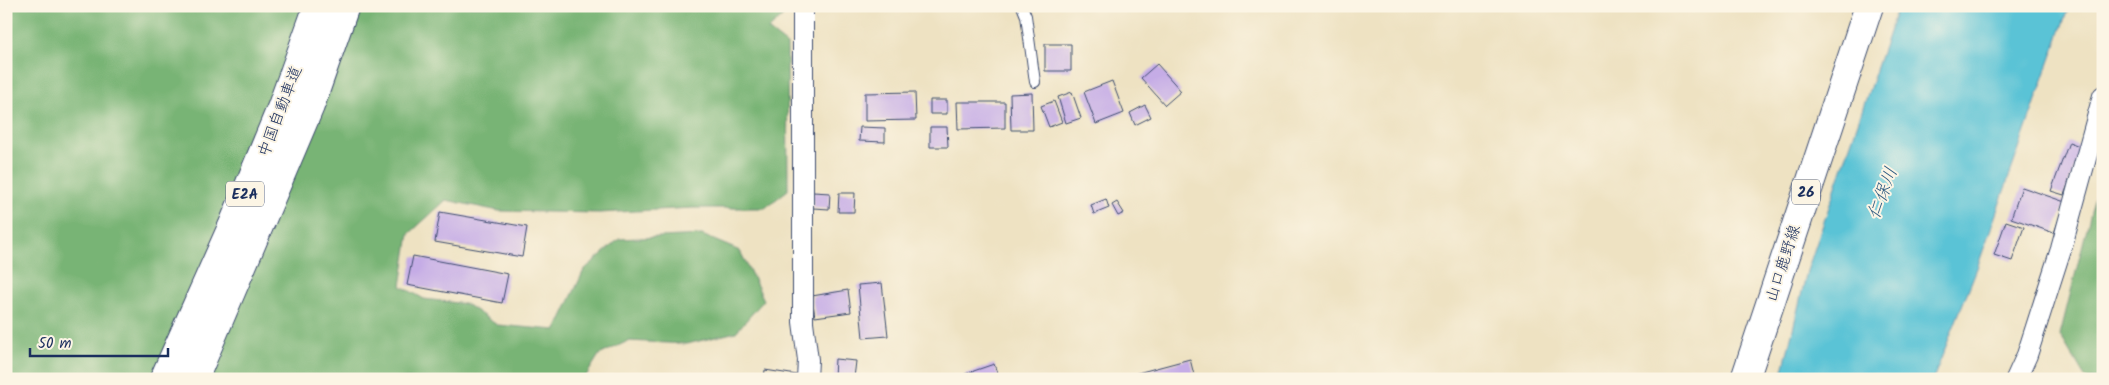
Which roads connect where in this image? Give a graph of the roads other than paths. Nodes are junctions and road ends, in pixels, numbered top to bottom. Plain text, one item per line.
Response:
1 (318, 6) edge
2 (345, 6) edge
3 (803, 6) edge
4 (1022, 6) edge
5 (1869, 6) edge
6 (1035, 82) dead end
7 (2103, 96) edge
8 (164, 379) edge
9 (194, 379) edge
10 (807, 379) edge
11 (1744, 379) edge
12 (2016, 379) edge

1 - 8 main road, 中国自動車道 / E2A
2 - 9 main road, 中国自動車道 / E2A
3 - 10 street
4 - 6 lane
5 - 11 main road, 山口鹿野線 / 26
7 - 12 street

